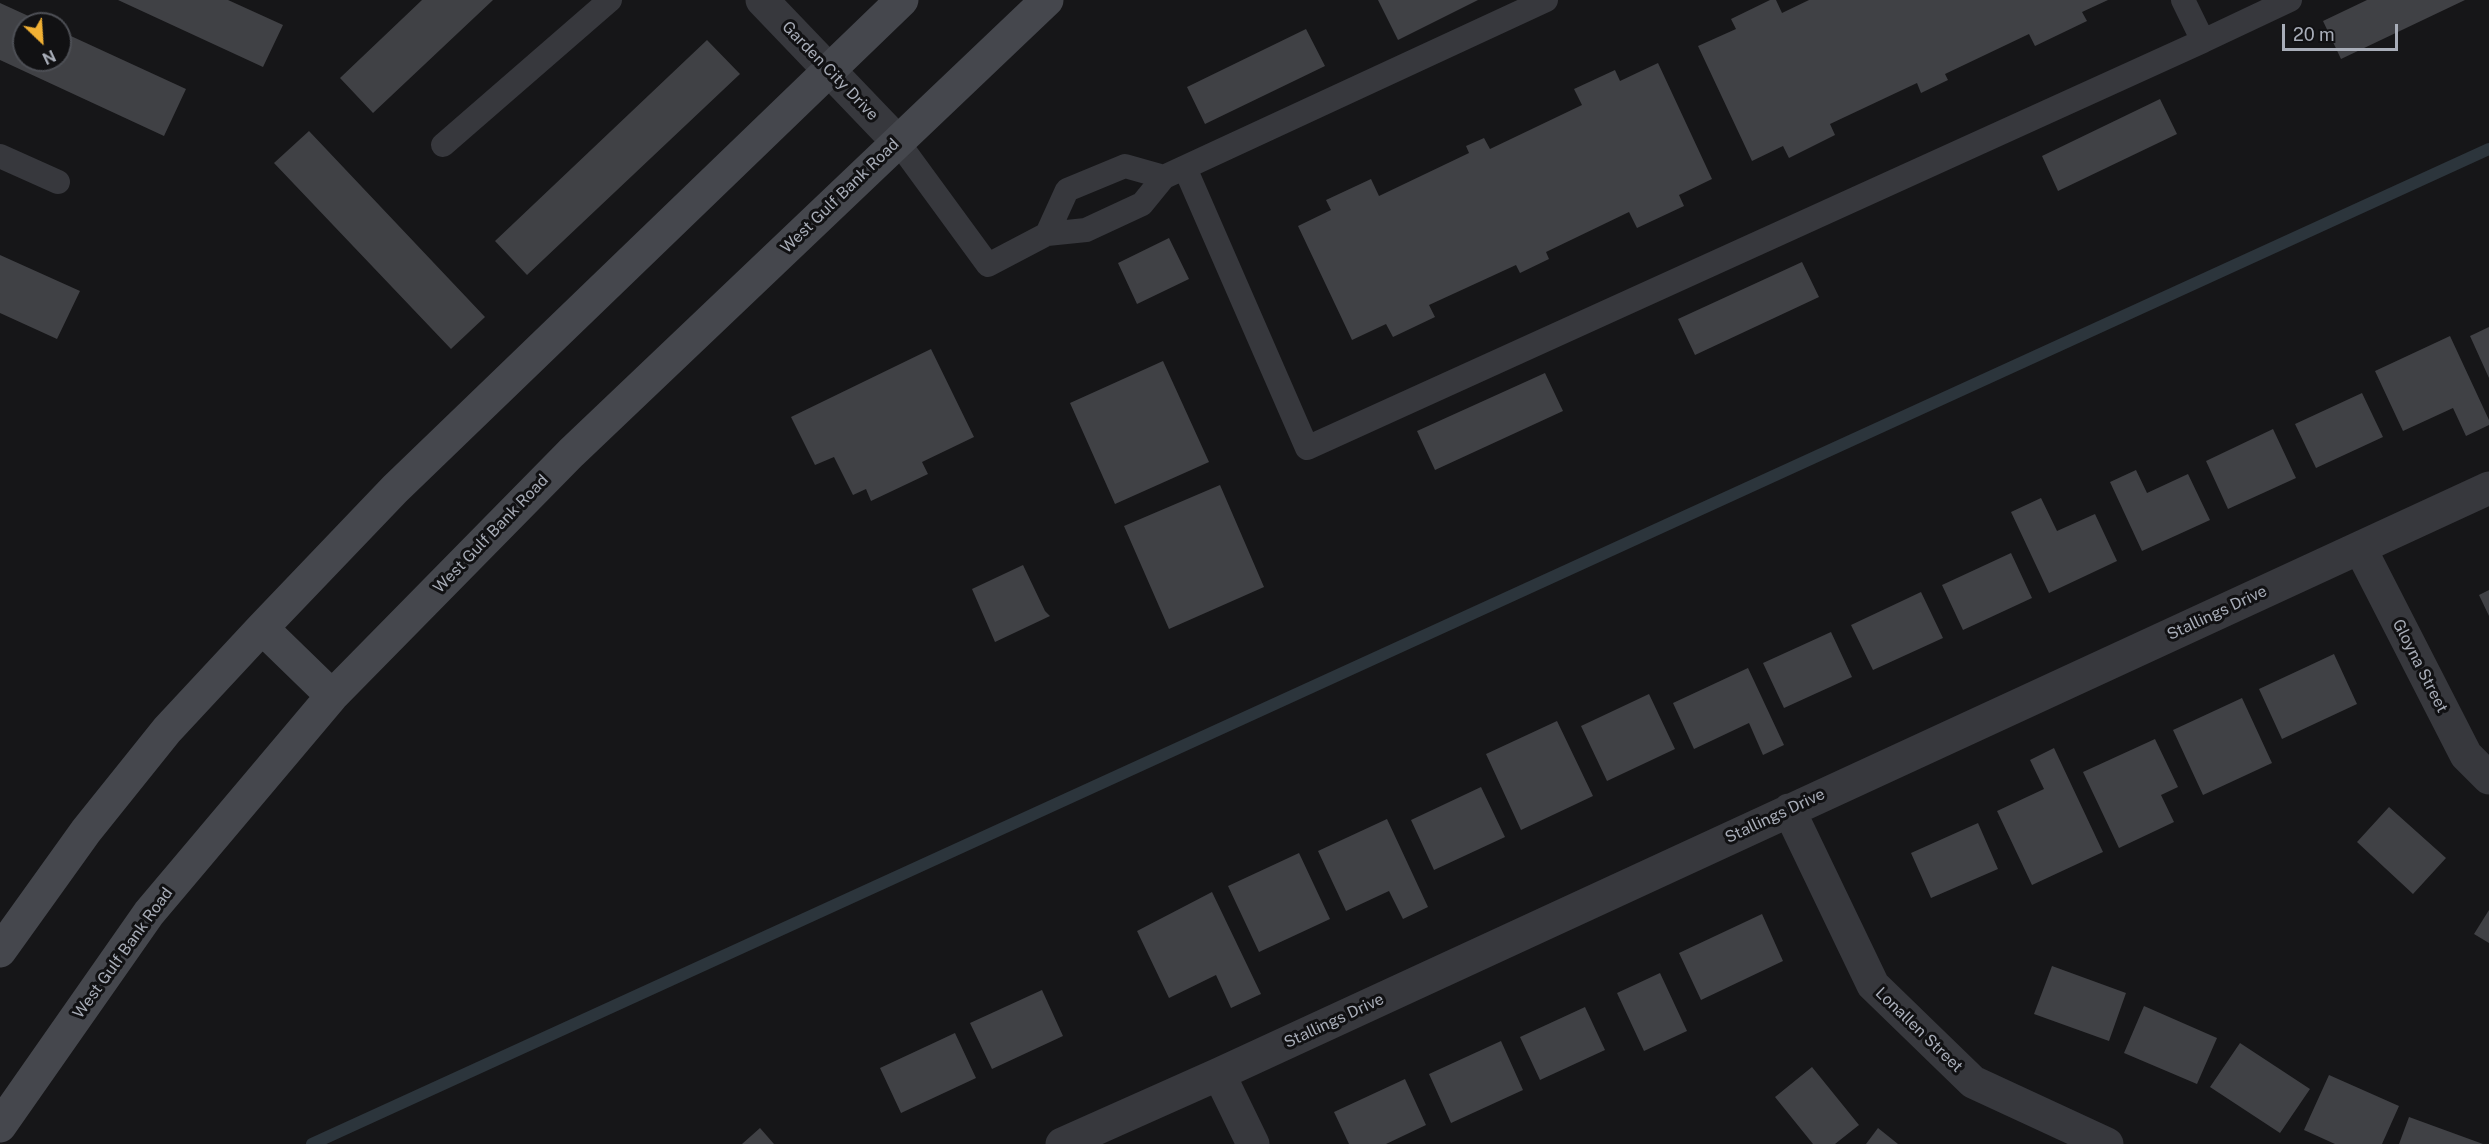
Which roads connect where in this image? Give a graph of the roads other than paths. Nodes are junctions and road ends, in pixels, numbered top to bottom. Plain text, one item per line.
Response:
1 (610, 0) edge
2 (762, 0) edge
3 (902, 0) edge
4 (1047, 0) edge
5 (1546, 0) edge
6 (2183, 0) edge
7 (2290, 0) edge
8 (2203, 41) junction
9 (829, 69) junction
10 (898, 142) junction
11 (443, 145) dead end
12 (0, 156) edge
13 (1174, 172) junction
14 (58, 182) dead end
15 (1047, 234) junction
16 (2489, 489) edge
17 (2360, 548) junction
18 (262, 627) junction
19 (332, 696) junction
20 (2489, 778) edge
21 (1789, 810) junction
22 (2, 945) edge
23 (1219, 1074) junction
24 (0, 1126) edge
25 (1062, 1144) edge
26 (1253, 1144) edge
27 (2107, 1144) edge

1 - 11 lane
2 - 9 street, Garden City Drive
3 - 9 main road
4 - 10 main road, West Gulf Bank Road
5 - 13 lane
6 - 8 lane
7 - 8 lane
8 - 13 lane
9 - 10 street, Garden City Drive
9 - 18 main road
10 - 15 lane
10 - 19 main road, West Gulf Bank Road
12 - 14 lane
13 - 15 lane
13 - 15 lane
16 - 17 street, Stallings Drive
17 - 20 street, Gloyna Street
17 - 21 street, Stallings Drive
18 - 19 main road
18 - 22 main road
19 - 24 main road, West Gulf Bank Road
21 - 23 street, Stallings Drive
21 - 27 street, Lonallen Street
23 - 25 street, Stallings Drive
23 - 26 street

